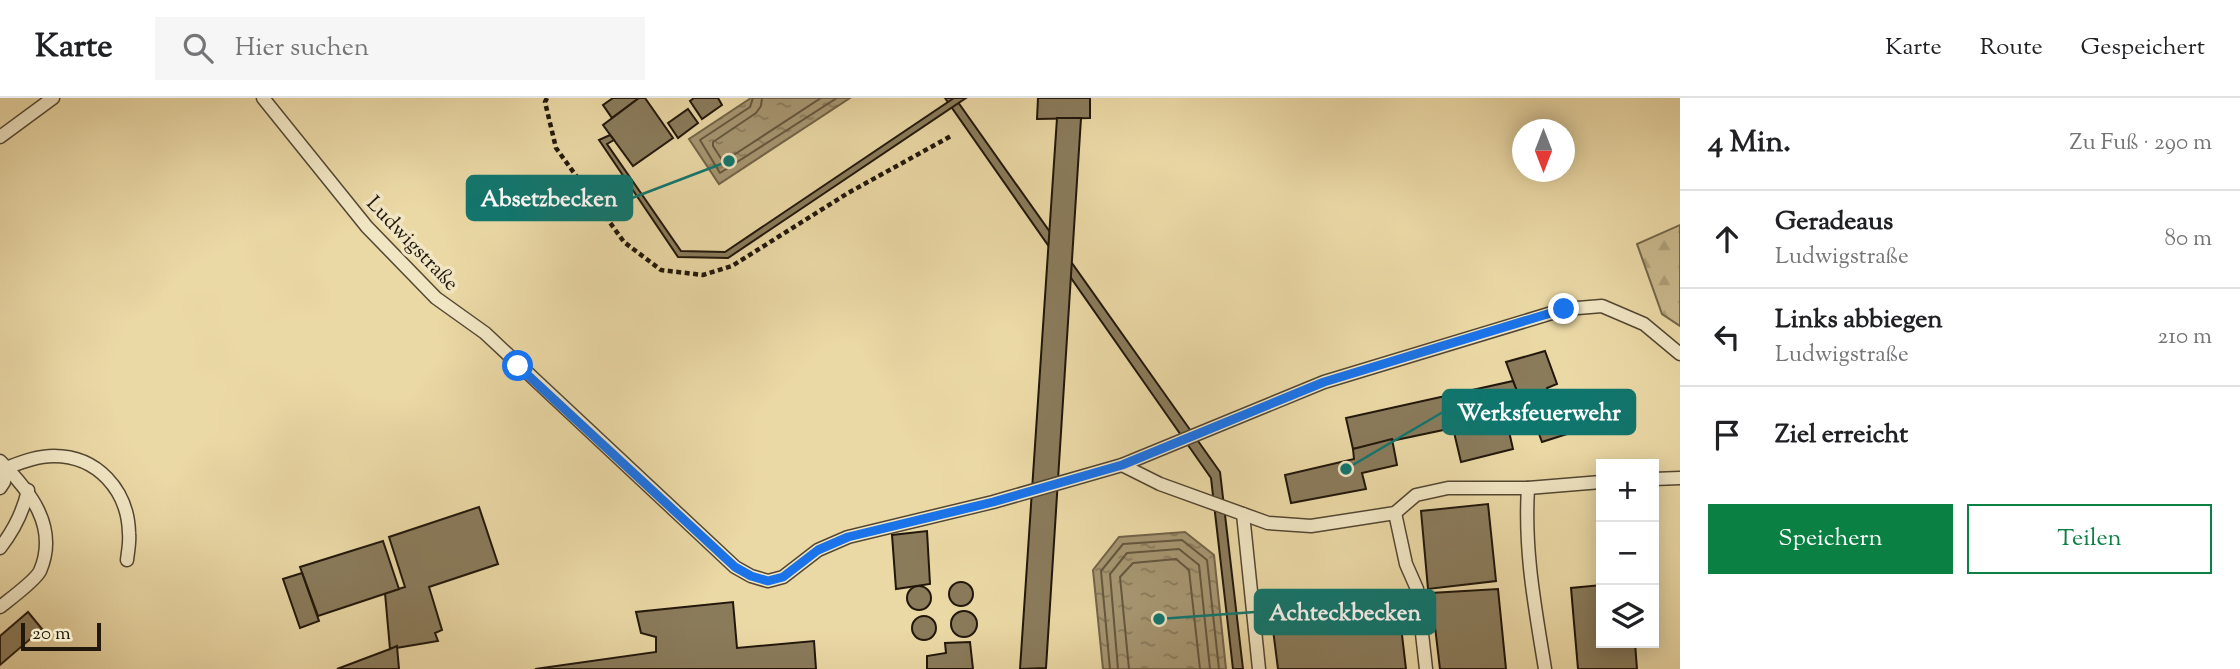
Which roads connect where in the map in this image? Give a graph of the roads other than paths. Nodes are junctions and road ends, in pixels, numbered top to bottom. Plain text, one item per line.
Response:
1 (53, 98) edge
2 (263, 98) edge
3 (0, 137) edge
4 (1680, 354) edge
5 (3, 465) edge
6 (1122, 465) junction
7 (1680, 478) edge
8 (1659, 479) edge
9 (1596, 482) edge
10 (0, 488) edge
11 (1528, 488) junction
12 (28, 490) junction
13 (1395, 513) junction
14 (1243, 514) junction
15 (0, 548) edge
16 (127, 560) dead end
17 (0, 607) edge
18 (1259, 669) edge
19 (1426, 669) edge
20 (1545, 669) edge

1 - 3 lane
2 - 6 lane, Ludwigstraße
4 - 6 lane, Ludwigstraße
5 - 10 lane
5 - 12 lane
5 - 16 lane
6 - 14 lane
7 - 8 lane
9 - 11 lane
11 - 13 lane
11 - 20 lane
12 - 15 lane
12 - 17 lane
13 - 14 lane
13 - 19 lane
14 - 18 lane

